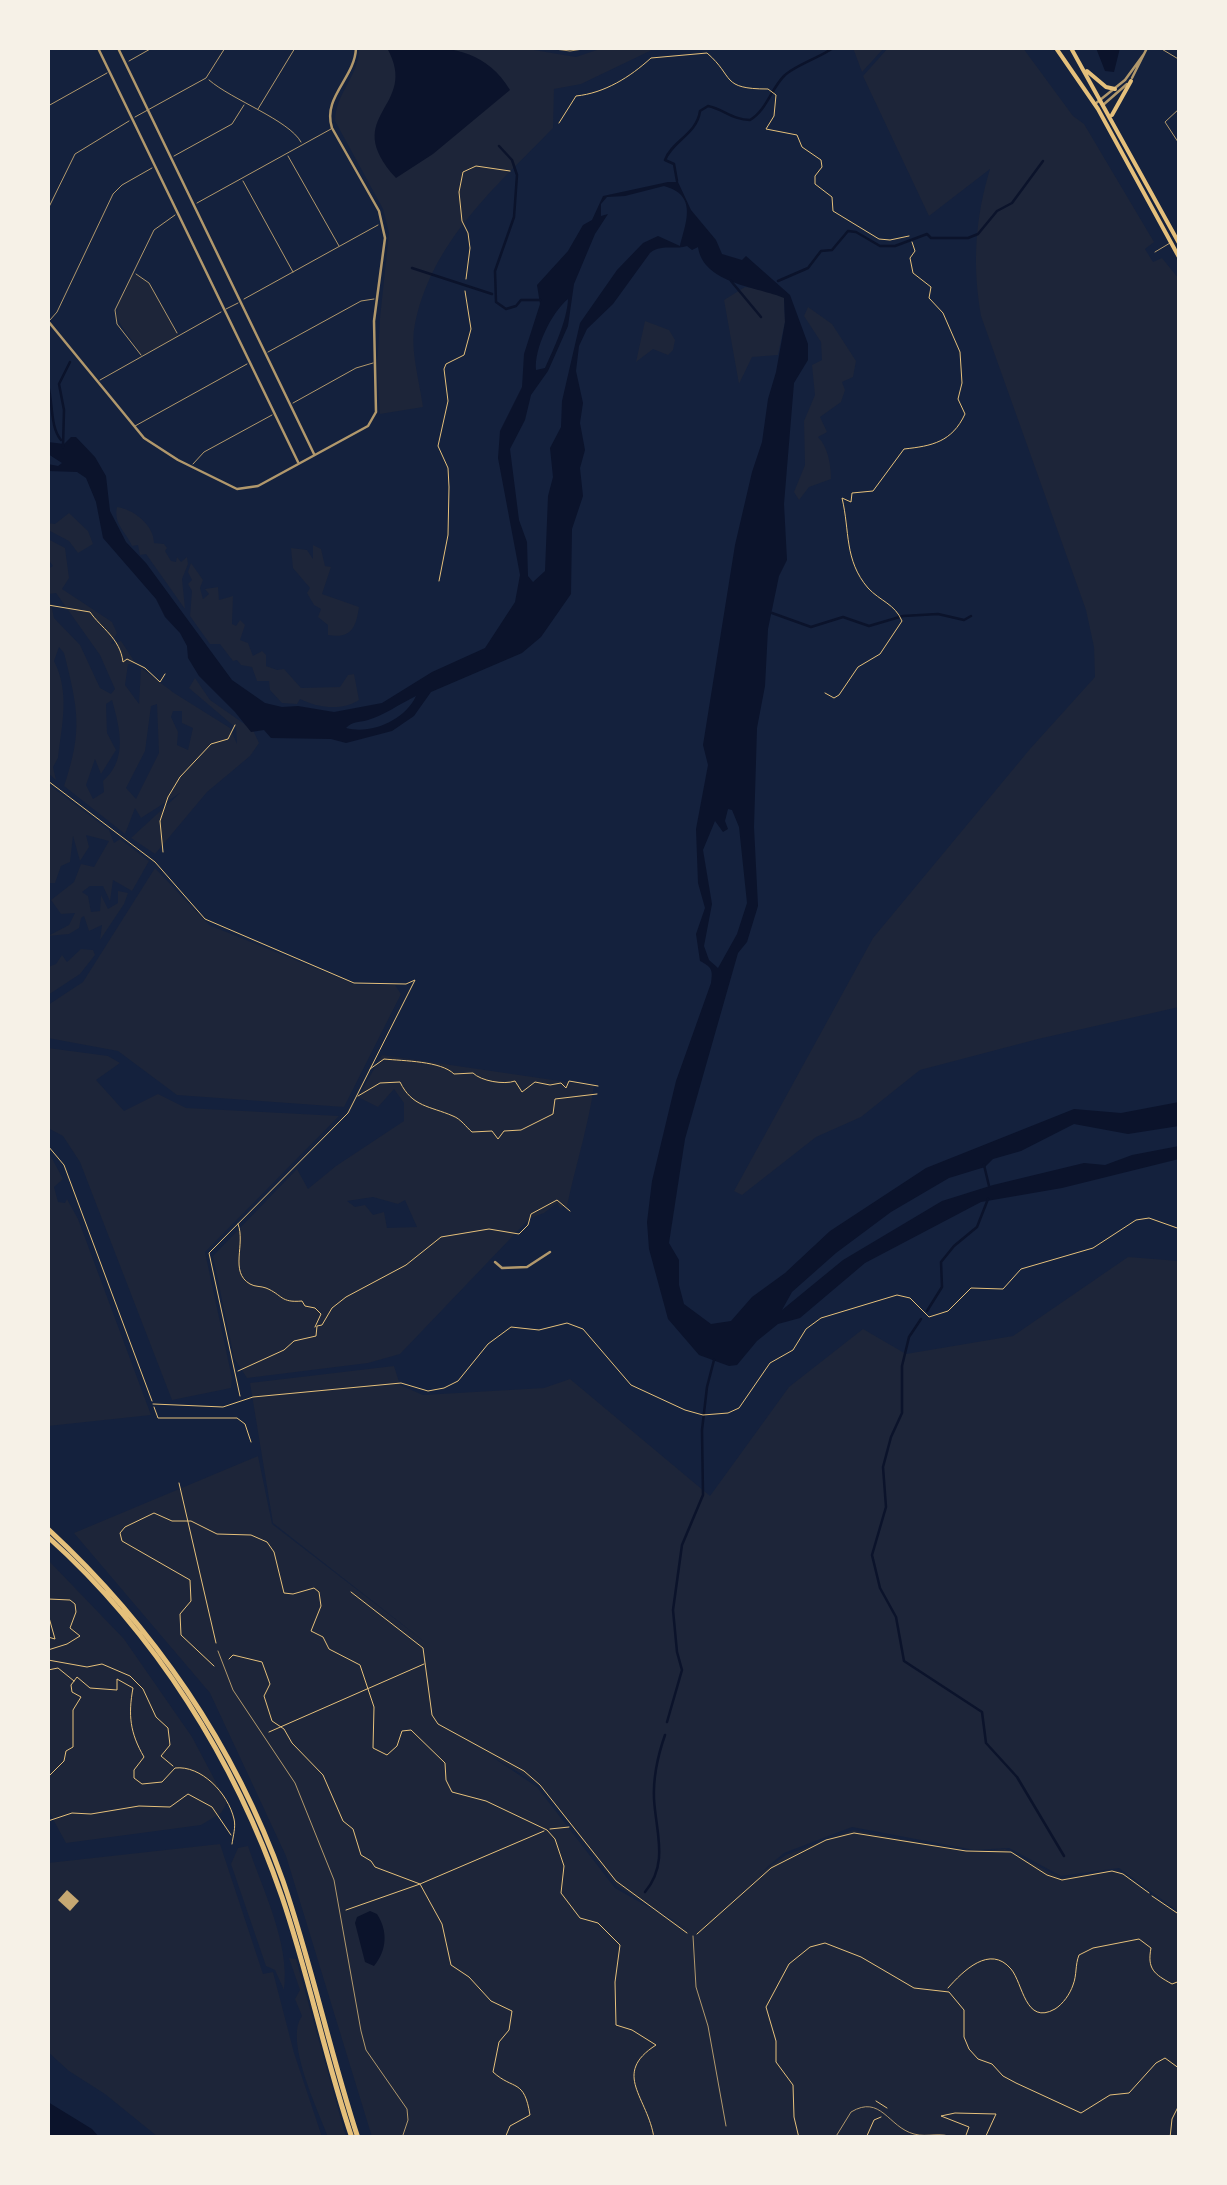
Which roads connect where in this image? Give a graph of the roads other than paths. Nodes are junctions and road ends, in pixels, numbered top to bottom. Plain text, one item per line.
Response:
1 (98, 48) edge
2 (118, 48) edge
3 (152, 48) edge
4 (224, 48) edge
5 (295, 48) edge
6 (356, 48) edge
7 (547, 48) edge
8 (590, 48) edge
9 (1056, 48) edge
10 (1070, 48) edge
11 (1160, 48) edge
12 (1146, 50) edge
13 (1180, 60) edge
14 (126, 62) junction
15 (1083, 68) junction
16 (110, 72) junction
17 (206, 78) junction
18 (1131, 80) junction
19 (1116, 89) junction
20 (1103, 102) junction
21 (244, 104) junction
22 (48, 106) edge
23 (1096, 106) junction
24 (1180, 108) edge
25 (148, 110) junction
26 (256, 111) junction
27 (1111, 118) junction
28 (132, 119) junction
29 (332, 128) junction
30 (302, 144) junction
31 (1180, 146) edge
32 (287, 153) junction
33 (171, 157) junction
34 (155, 166) junction
35 (241, 178) junction
36 (49, 201) edge
37 (194, 205) junction
38 (48, 209) edge
39 (178, 214) junction
40 (383, 223) junction
41 (1175, 243) edge
42 (339, 246) junction
43 (1155, 252) dead end
44 (1180, 259) edge
45 (293, 272) junction
46 (133, 273) junction
47 (376, 299) junction
48 (240, 302) junction
49 (225, 310) junction
50 (48, 321) edge
51 (178, 336) junction
52 (266, 353) junction
53 (142, 356) junction
54 (250, 362) junction
55 (373, 363) junction
56 (97, 381) junction
57 (290, 404) junction
58 (274, 413) junction
59 (134, 427) junction
60 (314, 455) junction
61 (299, 464) junction
62 (191, 466) junction
63 (550, 1252) dead end
64 (494, 1262) dead end
65 (48, 1529) edge
66 (48, 1537) edge
67 (218, 1651) road end
68 (693, 1936) road end
69 (726, 2126) dead end
70 (355, 2138) edge
71 (402, 2138) edge
72 (835, 2138) edge
73 (954, 2138) edge

1 - 16 street
2 - 14 street
3 - 14 street
4 - 17 street
5 - 26 street
6 - 29 street
7 - 8 street
9 - 23 main road
10 - 15 main road
11 - 13 street
12 - 18 street
12 - 19 street
14 - 25 street
15 - 19 main road
15 - 20 main road
16 - 22 street
16 - 28 street
17 - 21 street
17 - 25 street
18 - 20 street
18 - 27 main road
19 - 20 street
20 - 23 street
20 - 27 main road
21 - 26 street
21 - 33 street
23 - 41 main road
24 - 31 street
25 - 28 street
25 - 33 street
26 - 30 street
27 - 41 main road
28 - 34 street
28 - 36 street
29 - 30 street
29 - 40 street
30 - 32 street
32 - 35 street
32 - 42 street
33 - 37 street
34 - 39 street
34 - 50 street
35 - 37 street
35 - 45 street
36 - 38 street
37 - 48 street
39 - 46 street
39 - 49 street
40 - 42 street
40 - 47 street
41 - 43 street
41 - 44 main road
42 - 45 street
45 - 48 street
46 - 51 street
46 - 53 street
47 - 52 street
47 - 55 street
48 - 49 street
48 - 52 street
49 - 51 street
49 - 54 street
50 - 56 street
51 - 53 street
52 - 57 street
53 - 56 street
54 - 58 street
54 - 59 street
55 - 57 street
55 - 60 street
56 - 59 street
57 - 60 street
58 - 61 street
58 - 62 street
59 - 62 street
60 - 61 street
61 - 62 street
63 - 64 street
65 - 70 highway
66 - 70 highway
67 - 71 street
68 - 69 street
72 - 73 street

